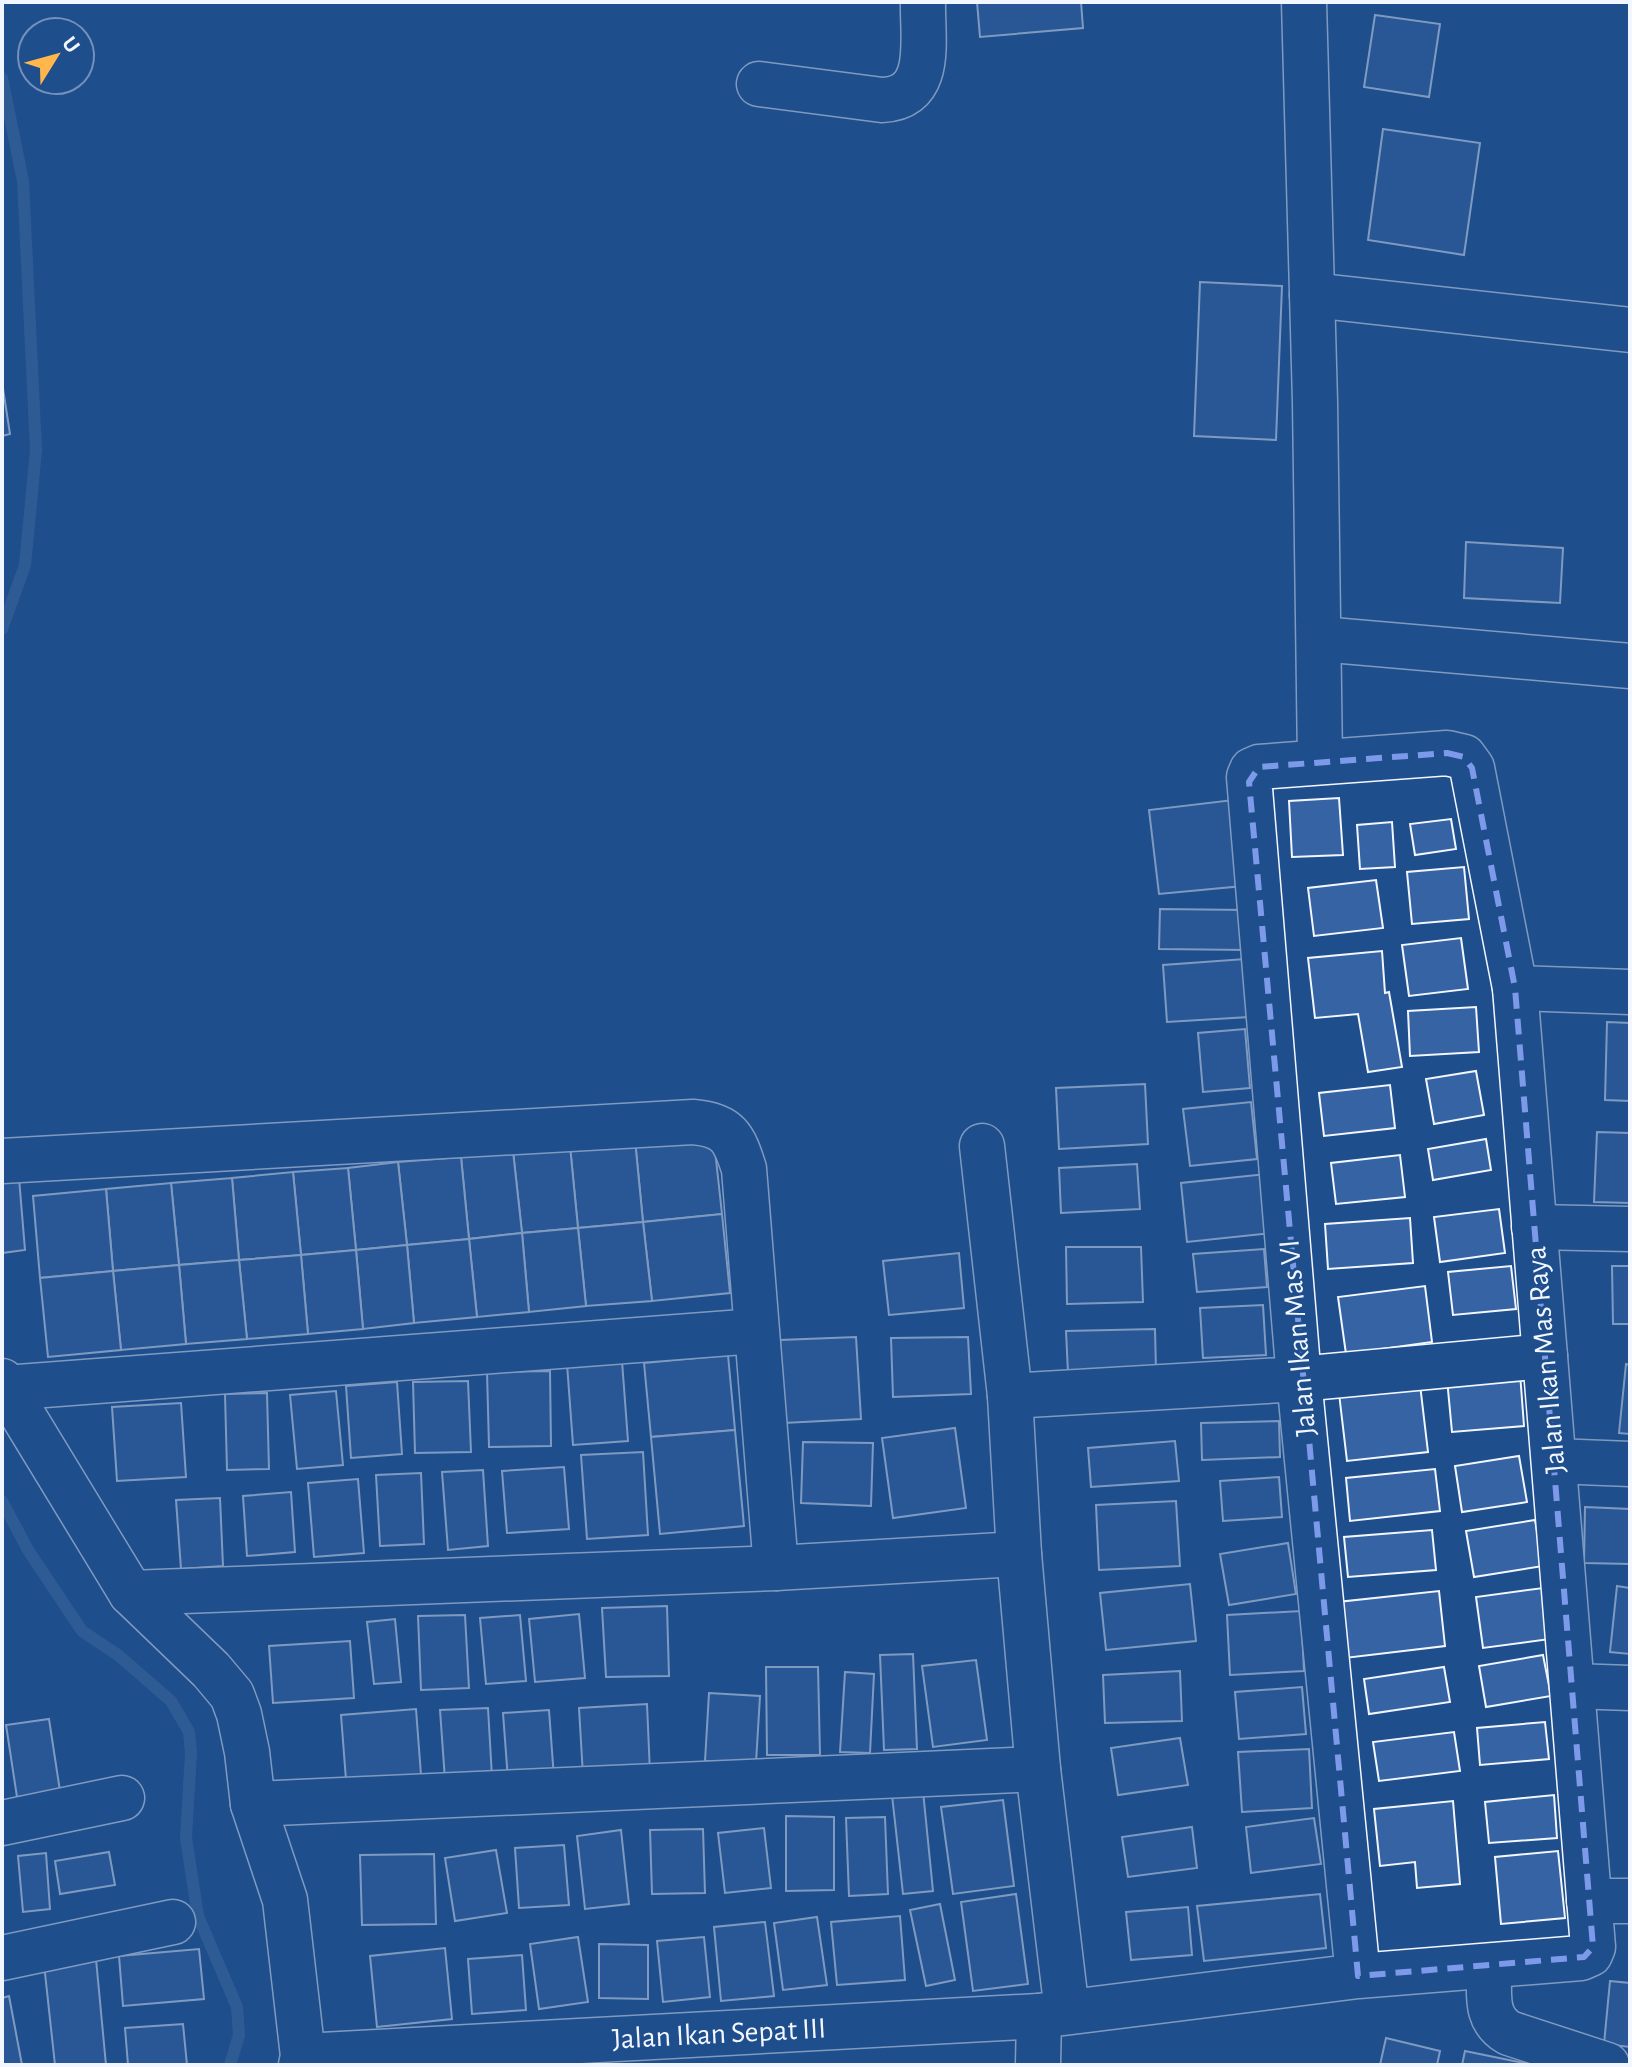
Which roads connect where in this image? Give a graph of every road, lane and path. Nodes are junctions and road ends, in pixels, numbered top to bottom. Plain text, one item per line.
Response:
1 (923, 2) edge
2 (1304, 2) edge
3 (759, 84) dead end
4 (1312, 295) junction
5 (1630, 330) edge
6 (1320, 639) junction
7 (1630, 666) edge
8 (1320, 762) junction
9 (1515, 988) junction
10 (1630, 992) edge
11 (982, 1146) dead end
12 (2, 1161) edge
13 (1534, 1227) junction
14 (1630, 1229) edge
15 (756, 1331) junction
16 (1545, 1356) junction
17 (1299, 1379) junction
18 (4, 1384) edge
19 (1010, 1396) junction
20 (1554, 1461) junction
21 (1630, 1464) edge
22 (1019, 1554) junction
23 (776, 1568) junction
24 (131, 1593) junction
25 (1572, 1686) junction
26 (1630, 1688) edge
27 (1038, 1769) junction
28 (122, 1798) dead end
29 (253, 1804) junction
30 (2, 1823) edge
31 (1610, 1901) edge
32 (173, 1922) dead end
33 (1590, 1954) joint
34 (2, 1958) edge
35 (1489, 1966) junction
36 (1358, 1976) junction
37 (1053, 2014) junction
38 (302, 2060) edge
39 (1038, 2065) edge
40 (1607, 2065) edge

1 - 3 street
2 - 4 street
4 - 5 street
4 - 6 street
6 - 7 street
6 - 8 street
8 - 9 street, Jalan Ikan Mas Raya
8 - 17 street, Jalan Ikan Mas VI
9 - 10 street
9 - 13 street, Jalan Ikan Mas Raya
11 - 19 street
12 - 15 street
13 - 14 street
13 - 16 street, Jalan Ikan Mas Raya
15 - 18 street
15 - 23 street
16 - 17 street
16 - 20 street, Jalan Ikan Mas Raya
17 - 19 street
17 - 36 street, Jalan Ikan Mas VI
18 - 24 street
19 - 22 street
20 - 21 street
20 - 25 street, Jalan Ikan Mas Raya
22 - 23 street
22 - 27 street
23 - 24 street
24 - 29 street
25 - 26 street
25 - 31 street, Jalan Ikan Mas Raya
27 - 29 street
27 - 37 street
28 - 30 street
29 - 38 street
31 - 33 street, Jalan Ikan Mas Raya
32 - 34 street
33 - 35 street, Jalan Ikan Sepat III
35 - 36 street, Jalan Ikan Sepat III
35 - 40 street
36 - 37 street, Jalan Ikan Sepat III
37 - 38 street, Jalan Ikan Sepat III
37 - 39 street

